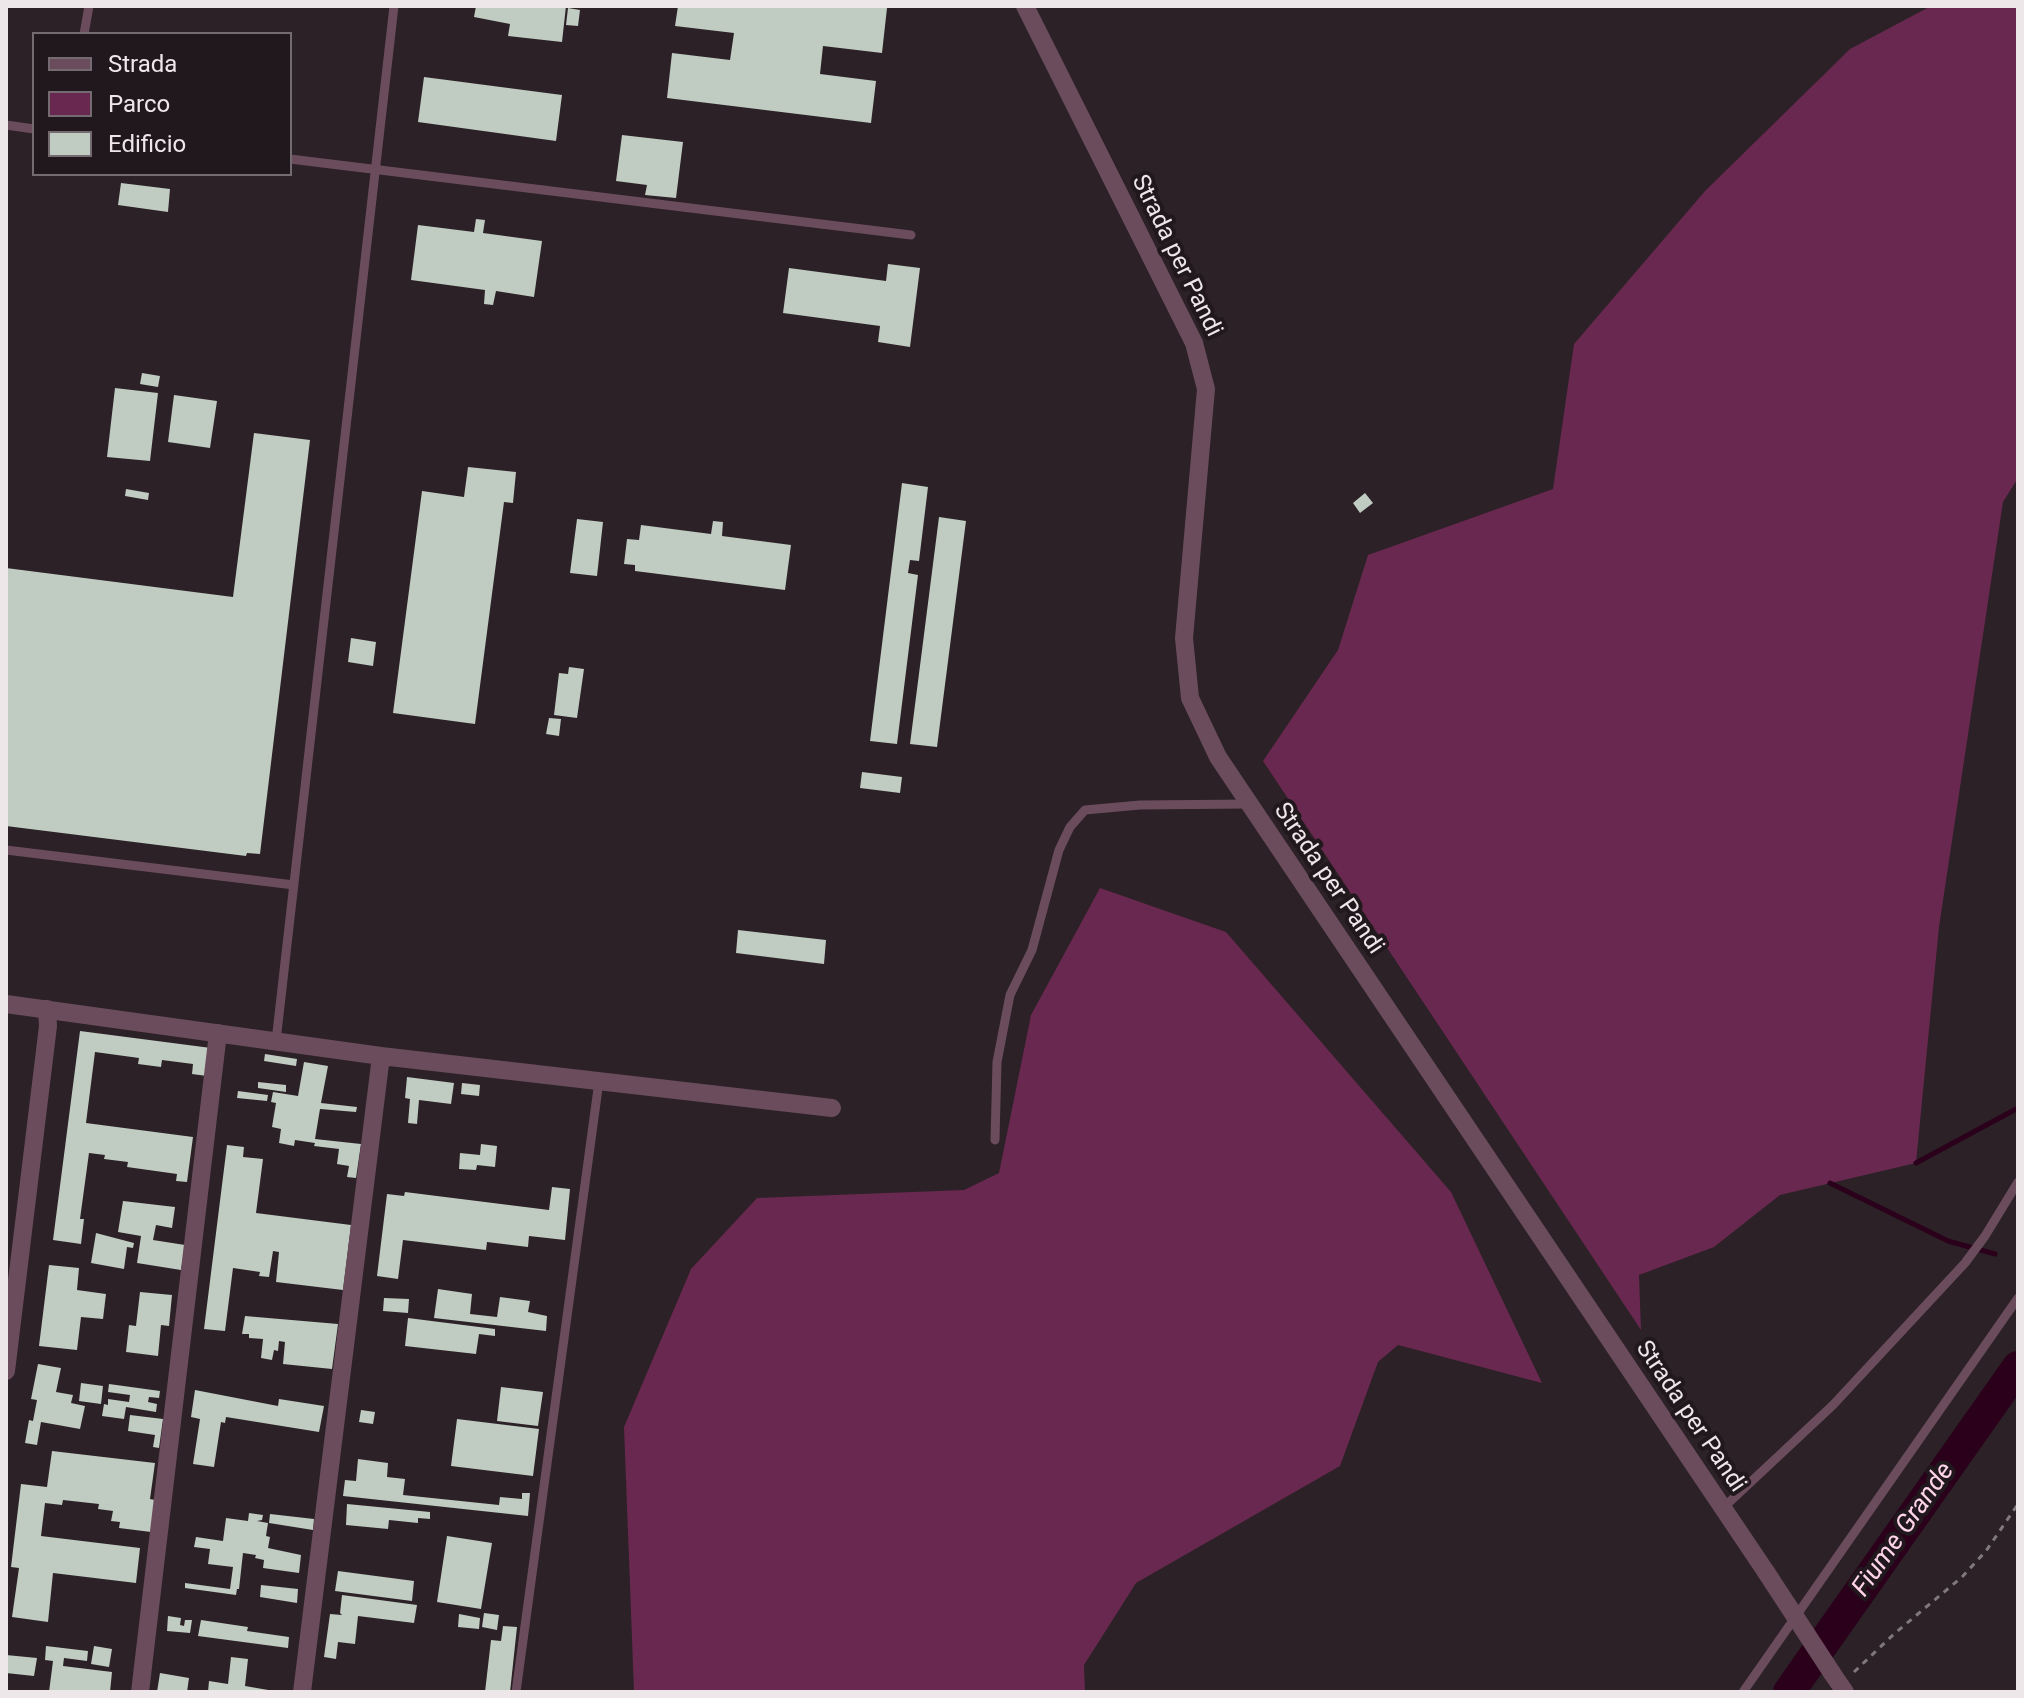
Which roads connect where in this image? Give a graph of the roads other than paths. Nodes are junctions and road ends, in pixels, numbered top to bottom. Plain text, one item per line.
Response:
1 (89, 6) edge
2 (394, 6) edge
3 (1025, 6) edge
4 (84, 32) edge
5 (6, 125) edge
6 (32, 129) edge
7 (292, 159) edge
8 (374, 169) junction
9 (911, 235) dead end
10 (1249, 804) junction
11 (6, 850) edge
12 (294, 885) junction
13 (6, 1004) edge
14 (47, 1009) junction
15 (218, 1033) junction
16 (276, 1041) junction
17 (381, 1056) junction
18 (599, 1080) junction
19 (832, 1108) dead end
20 (995, 1140) dead end
21 (2018, 1182) edge
22 (2018, 1298) edge
23 (6, 1371) edge
24 (1723, 1508) junction
25 (1839, 1683) edge
26 (140, 1692) edge
27 (302, 1692) edge
28 (516, 1692) edge
29 (1743, 1692) edge

1 - 4 lane
2 - 8 lane
3 - 10 street, Strada per Pandi
5 - 6 lane
7 - 8 lane
8 - 9 lane
8 - 12 lane
10 - 20 lane
10 - 24 street, Strada per Pandi
11 - 12 lane
12 - 16 lane
13 - 14 street
14 - 15 street
14 - 23 street
15 - 16 street
15 - 26 street
16 - 17 street
17 - 18 street
17 - 27 street
18 - 19 street
18 - 28 lane
21 - 24 lane
22 - 29 lane
24 - 25 street, Strada per Pandi, bridge

